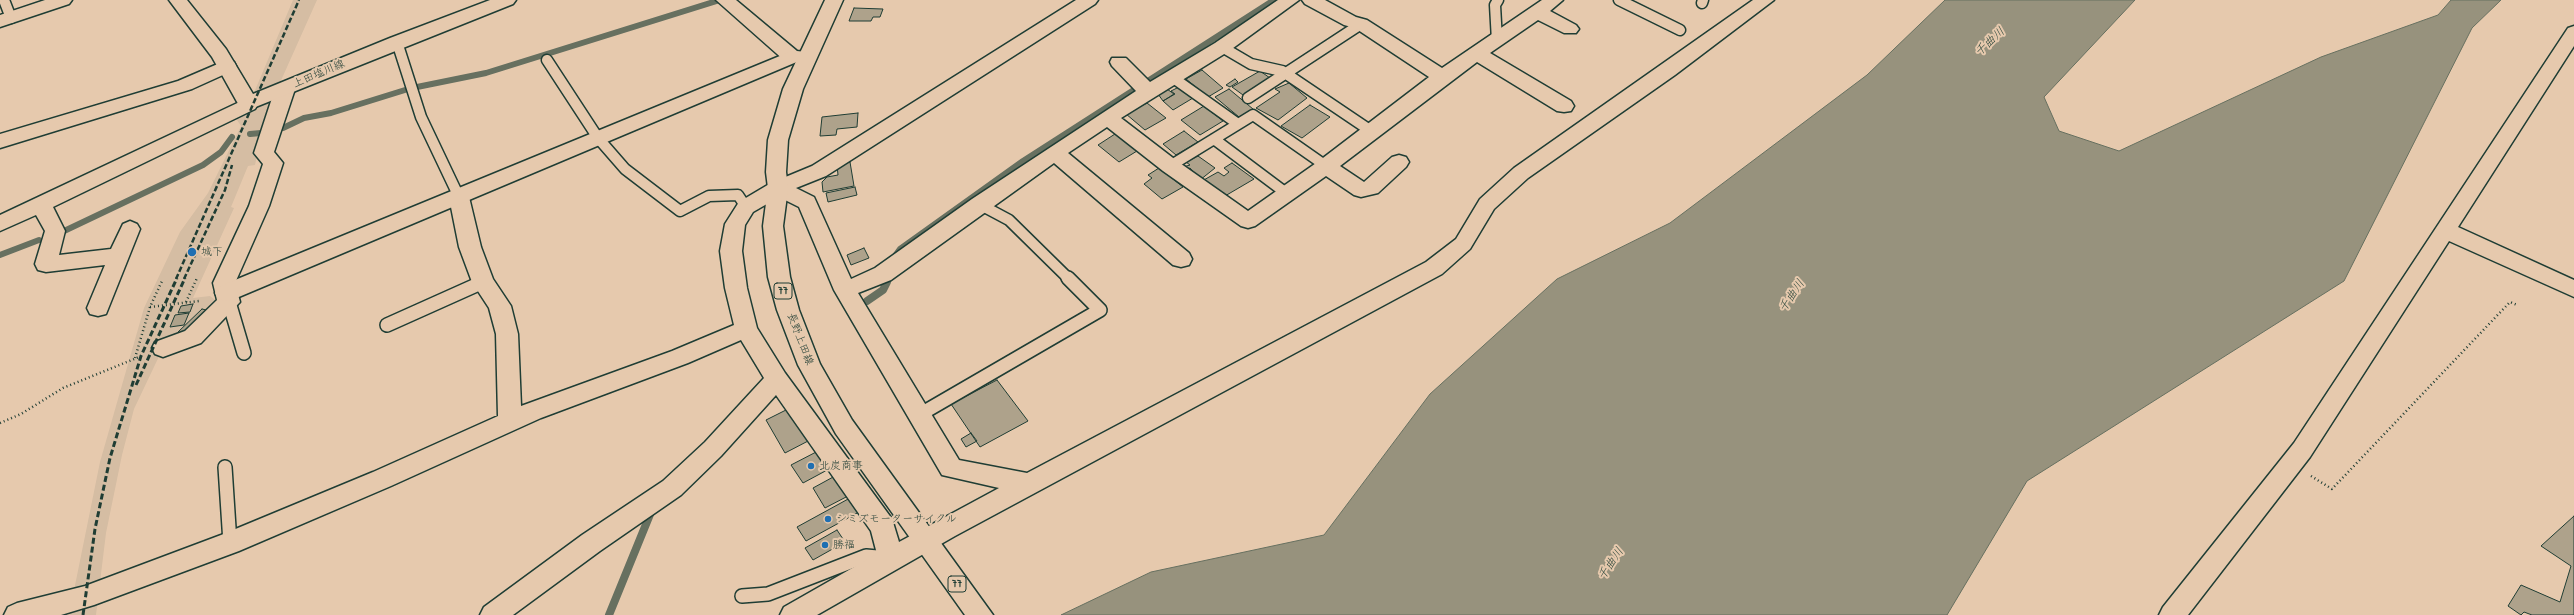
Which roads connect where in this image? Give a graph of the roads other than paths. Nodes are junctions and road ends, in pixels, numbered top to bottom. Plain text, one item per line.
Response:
1 (4, 0) edge
2 (63, 0) edge
3 (178, 0) edge
4 (508, 0) edge
5 (725, 0) edge
6 (834, 0) edge
7 (1089, 0) edge
8 (1290, 0) edge
9 (1311, 0) edge
10 (1498, 0) edge
11 (1554, 0) edge
12 (1619, 0) edge
13 (1765, 0) edge
14 (1537, 12) junction
15 (6, 20) edge
16 (1361, 24) junction
17 (1570, 29) dead end
18 (1680, 30) dead end
19 (2572, 37) edge
20 (1497, 41) junction
21 (397, 42) junction
22 (1222, 47) junction
23 (1478, 54) junction
24 (799, 57) junction
25 (547, 60) dead end
26 (1119, 62) dead end
27 (228, 66) junction
28 (1285, 74) junction
29 (1172, 77) junction
30 (1442, 77) junction
31 (285, 89) junction
32 (1148, 92) junction
33 (1248, 98) dead end
34 (248, 104) junction
35 (1564, 106) dead end
36 (1107, 117) junction
37 (1238, 124) junction
38 (1371, 131) junction
39 (598, 138) junction
40 (1214, 139) junction
41 (0, 141) edge
42 (1055, 153) junction
43 (1399, 162) dead end
44 (1170, 166) junction
45 (1326, 166) junction
46 (778, 188) junction
47 (1286, 193) junction
48 (459, 197) junction
49 (979, 204) junction
50 (41, 205) junction
51 (746, 207) junction
52 (0, 224) edge
53 (130, 228) dead end
54 (2445, 230) junction
55 (119, 256) junction
56 (1181, 259) dead end
57 (483, 282) junction
58 (2574, 289) edge
59 (845, 290) junction
60 (227, 297) junction
61 (98, 308) dead end
62 (387, 325) dead end
63 (746, 329) junction
64 (163, 348) dead end
65 (244, 353) dead end
66 (776, 379) junction
67 (919, 415) junction
68 (510, 421) junction
69 (225, 467) dead end
70 (1032, 484) junction
71 (230, 543) junction
72 (929, 546) junction
73 (892, 558) junction
74 (742, 596) dead end
75 (16, 615) edge
76 (493, 615) edge
77 (793, 615) edge
78 (980, 615) edge
79 (2172, 615) edge

1 - 15 lane
2 - 15 street
3 - 27 street
4 - 21 street, 上田塩川線
5 - 24 street
6 - 24 street, 長野上田線 / 77
7 - 46 street
8 - 22 street
9 - 16 street
10 - 20 lane
11 - 14 street
12 - 18 lane
13 - 70 street
14 - 17 street
14 - 20 street
16 - 28 lane
16 - 30 street
19 - 54 street
20 - 23 street
21 - 31 street, 上田塩川線
21 - 48 lane
22 - 28 lane
22 - 29 street
23 - 30 street
23 - 35 street
24 - 39 street
24 - 46 street, 長野上田線 / 77
25 - 39 lane
26 - 32 street
27 - 34 street
27 - 41 street
28 - 33 lane
28 - 38 lane
29 - 32 street
29 - 37 lane
30 - 38 street
31 - 34 street, 上田塩川線
31 - 60 street
32 - 36 street
34 - 50 street, 上田塩川線
36 - 42 street
36 - 44 street
37 - 40 lane
37 - 45 lane
38 - 45 street
39 - 48 street
39 - 51 lane
40 - 44 lane
40 - 47 lane
42 - 49 street
42 - 56 street
43 - 45 street
44 - 47 street
45 - 47 street
46 - 51 street
46 - 59 street
46 - 72 street, 長野上田線 / 77
48 - 57 street
48 - 60 street
49 - 59 street
49 - 67 lane
50 - 52 street, 上田塩川線
50 - 55 street
51 - 63 street
53 - 55 street
54 - 58 street
54 - 79 street
55 - 61 street
57 - 62 lane
57 - 68 street
59 - 67 street
60 - 64 street
60 - 65 lane
63 - 66 street
63 - 68 street
66 - 73 street
66 - 76 street
67 - 70 street
68 - 71 street
69 - 71 lane
70 - 72 street
71 - 75 street
72 - 73 street
72 - 78 street, 長野上田線 / 77
73 - 74 lane
73 - 77 street

